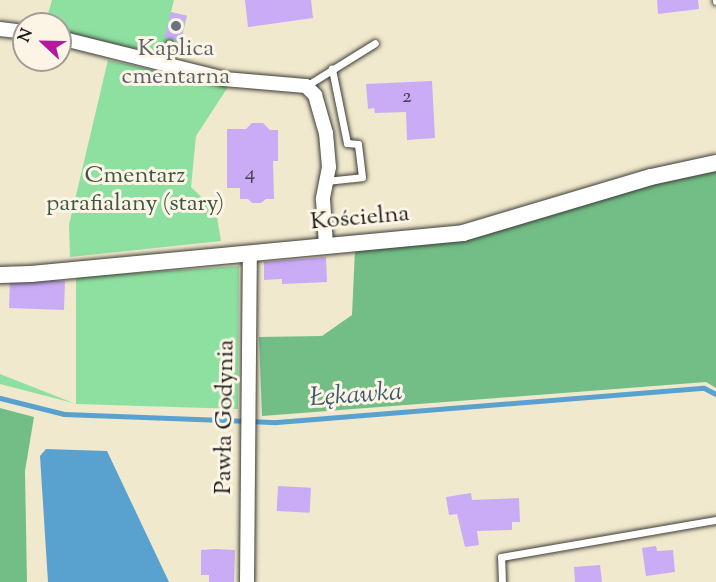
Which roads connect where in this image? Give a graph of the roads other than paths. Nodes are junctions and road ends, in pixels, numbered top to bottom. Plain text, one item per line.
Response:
1 (72, 42) edge
2 (375, 43) dead end
3 (169, 44) dead end
4 (164, 64) junction
5 (332, 69) junction
6 (306, 86) junction
7 (716, 163) edge
8 (326, 181) junction
9 (326, 246) junction
10 (250, 253) junction
11 (0, 275) edge
12 (716, 520) edge
13 (247, 582) edge
14 (502, 582) edge

1 - 4 street
2 - 5 lane
3 - 4 lane
4 - 6 street
5 - 6 lane
5 - 8 lane
6 - 8 street
7 - 9 street, Kościelna
8 - 9 street
9 - 10 street, Kościelna
10 - 11 street, Kościelna
10 - 13 street, Pawła Godynia
12 - 14 lane

